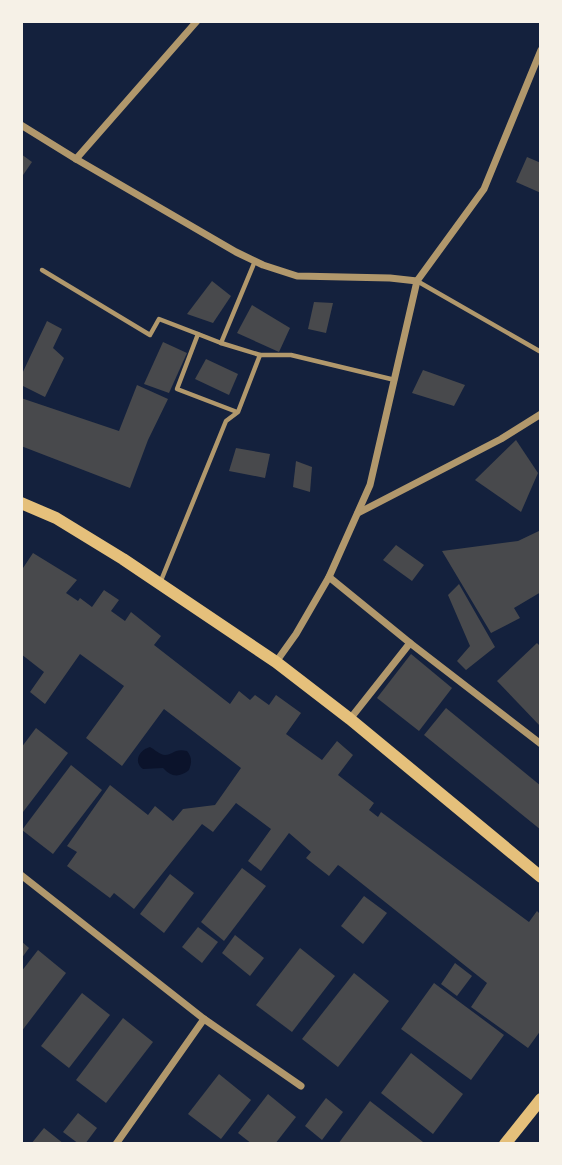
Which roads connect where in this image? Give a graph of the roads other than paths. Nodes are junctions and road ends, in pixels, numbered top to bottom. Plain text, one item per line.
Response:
1 (197, 21) edge
2 (541, 50) edge
3 (21, 125) edge
4 (76, 159) junction
5 (255, 261) junction
6 (41, 270) dead end
7 (417, 281) junction
8 (198, 334) junction
9 (221, 343) junction
10 (541, 352) edge
11 (260, 355) junction
12 (395, 380) junction
13 (238, 412) junction
14 (541, 414) edge
15 (21, 503) edge
16 (358, 513) junction
17 (329, 577) junction
18 (160, 583) junction
19 (411, 643) junction
20 (276, 662) junction
21 (350, 719) junction
22 (541, 744) edge
23 (21, 874) edge
24 (541, 877) edge
25 (204, 1019) junction
26 (301, 1086) dead end
27 (541, 1099) edge
28 (116, 1144) edge
29 (505, 1144) edge

1 - 4 street
2 - 7 street
3 - 4 street
4 - 5 street
5 - 7 street
5 - 9 lane
6 - 8 lane
7 - 10 lane
7 - 12 street
8 - 9 lane
8 - 13 lane
9 - 11 lane
11 - 12 lane
11 - 13 lane
12 - 16 street
13 - 18 lane
14 - 16 street
15 - 18 main road
16 - 17 street
17 - 19 street
17 - 20 street
18 - 20 main road
19 - 21 street
19 - 22 street
20 - 21 main road
21 - 24 main road
23 - 25 street
25 - 26 street
25 - 28 street
27 - 29 main road

